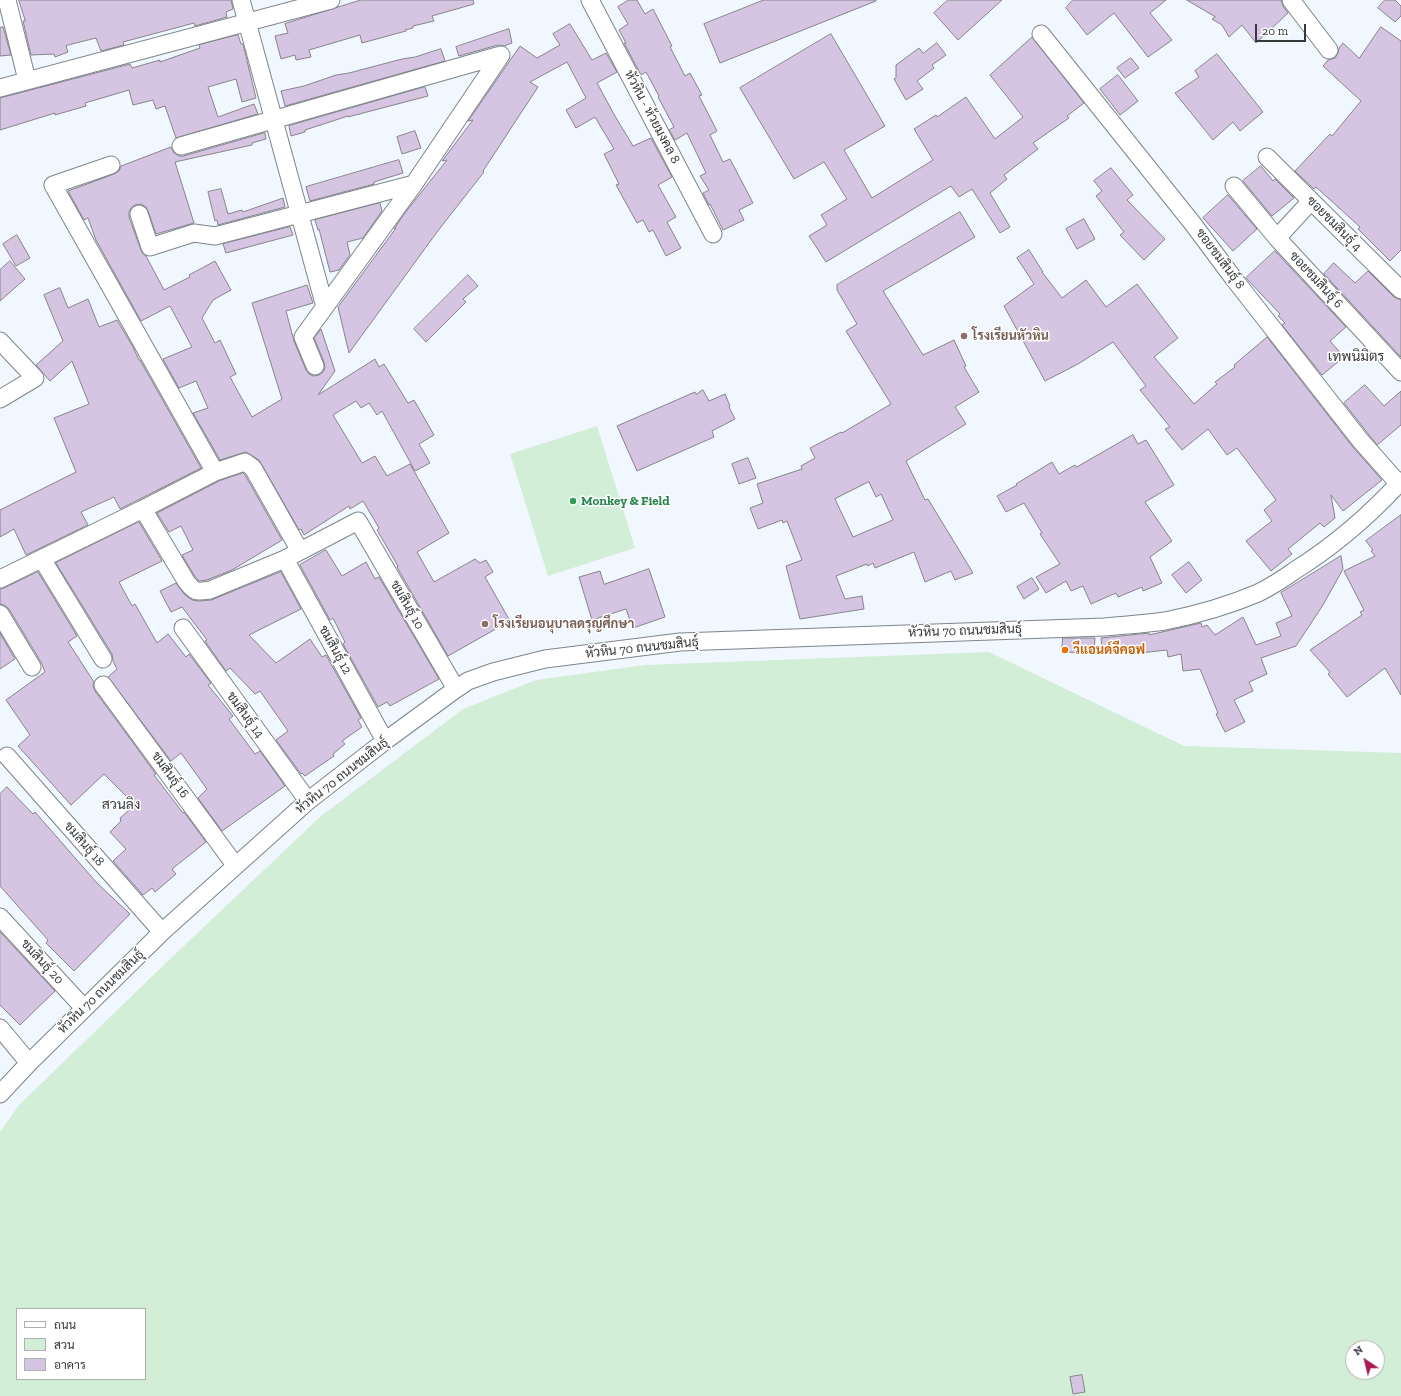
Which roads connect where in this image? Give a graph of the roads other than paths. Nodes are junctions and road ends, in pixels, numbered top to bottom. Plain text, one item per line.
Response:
1 (7, 0) edge
2 (241, 0) edge
3 (331, 0) edge
4 (590, 0) edge
5 (1291, 0) edge
6 (247, 22) junction
7 (1041, 34) dead end
8 (1329, 50) dead end
9 (27, 80) junction
10 (0, 88) edge
11 (274, 119) junction
12 (181, 146) dead end
13 (1267, 157) dead end
14 (111, 165) dead end
15 (414, 184) junction
16 (1234, 186) dead end
17 (1311, 201) junction
18 (139, 214) dead end
19 (299, 215) junction
20 (713, 234) dead end
21 (1277, 238) junction
22 (1401, 290) edge
23 (325, 307) junction
24 (0, 341) edge
25 (315, 366) dead end
26 (1401, 372) edge
27 (0, 399) edge
28 (215, 472) junction
29 (1400, 482) edge
30 (143, 509) junction
31 (292, 555) junction
32 (42, 559) junction
33 (0, 579) edge
34 (0, 614) edge
35 (183, 628) dead end
36 (103, 659) dead end
37 (32, 667) dead end
38 (103, 685) dead end
39 (456, 689) junction
40 (385, 741) junction
41 (7, 756) dead end
42 (308, 801) junction
43 (236, 865) junction
44 (0, 917) edge
45 (162, 932) junction
46 (84, 1008) junction
47 (0, 1028) edge
48 (29, 1063) junction
49 (0, 1094) edge

1 - 9 street
2 - 6 street
3 - 6 street
4 - 20 street, หัวหิน - ห้วยมงคล 8
5 - 8 street
6 - 9 street
6 - 11 street
7 - 29 street, ซอยชมสินธุ์ 8
9 - 10 street
11 - 12 street
11 - 15 street
11 - 19 street
13 - 17 street, ซอยชมสินธุ์ 4
14 - 28 street
15 - 19 street
15 - 23 street
16 - 21 street, ซอยชมสินธุ์ 6
17 - 21 street
17 - 22 street, ซอยชมสินธุ์ 4
18 - 19 street
19 - 23 street
21 - 26 street, ซอยชมสินธุ์ 6
23 - 25 street
24 - 27 street
28 - 30 street
28 - 31 street, ชมสินธุ์ 12
29 - 39 street, หัวหิน 70 ถนนชมสินธุ์
30 - 31 street
30 - 32 street
31 - 39 street, ชมสินธุ์ 10
31 - 40 street, ชมสินธุ์ 12
32 - 33 street
32 - 36 street
34 - 37 street
35 - 42 street, ชมสินธุ์ 14
38 - 43 street, ชมสินธุ์ 16
39 - 40 street, หัวหิน 70 ถนนชมสินธุ์
40 - 42 street, หัวหิน 70 ถนนชมสินธุ์
41 - 45 street, ชมสินธุ์ 18
42 - 43 street, หัวหิน 70 ถนนชมสินธุ์
43 - 45 street, หัวหิน 70 ถนนชมสินธุ์
44 - 46 street, ชมสินธุ์ 20
45 - 46 street, หัวหิน 70 ถนนชมสินธุ์
46 - 48 street, หัวหิน 70 ถนนชมสินธุ์
47 - 48 street
48 - 49 street, หัวหิน 70 ถนนชมสินธุ์

